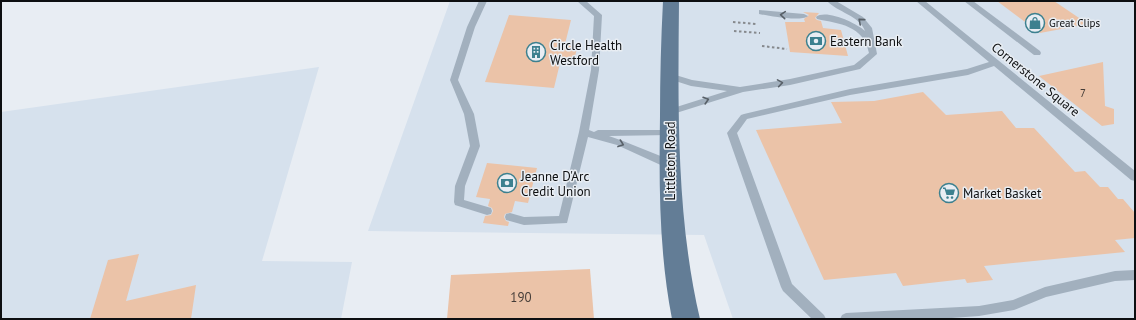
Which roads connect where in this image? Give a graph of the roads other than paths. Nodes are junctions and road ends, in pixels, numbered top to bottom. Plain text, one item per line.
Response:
1 (483, 1) edge
2 (581, 1) edge
3 (671, 1) edge
4 (831, 1) edge
5 (920, 1) edge
6 (968, 1) edge
7 (762, 12) dead end
8 (804, 16) dead end
9 (820, 18) dead end
10 (871, 42) junction
11 (1037, 53) dead end
12 (996, 63) junction
13 (669, 76) junction
14 (742, 89) junction
15 (669, 122) junction
16 (584, 132) junction
17 (670, 164) junction
18 (1135, 177) edge
19 (487, 211) dead end
20 (510, 217) dead end
21 (1135, 275) edge
22 (686, 319) edge
23 (820, 319) edge
24 (846, 319) edge

1 - 19 lane
2 - 16 lane
3 - 13 main road, Littleton Road
10 -> 4 lane
5 - 12 lane, Cornerstone Square
6 - 11 lane
8 -> 7 lane
9 - 10 lane
14 -> 10 lane
12 - 18 lane, Cornerstone Square
12 - 23 lane
13 - 14 lane
13 - 15 main road, Littleton Road
15 -> 14 lane
15 - 16 lane
15 - 17 main road, Littleton Road
16 -> 17 lane
16 - 20 lane
17 - 22 main road, Littleton Road
21 - 24 lane

